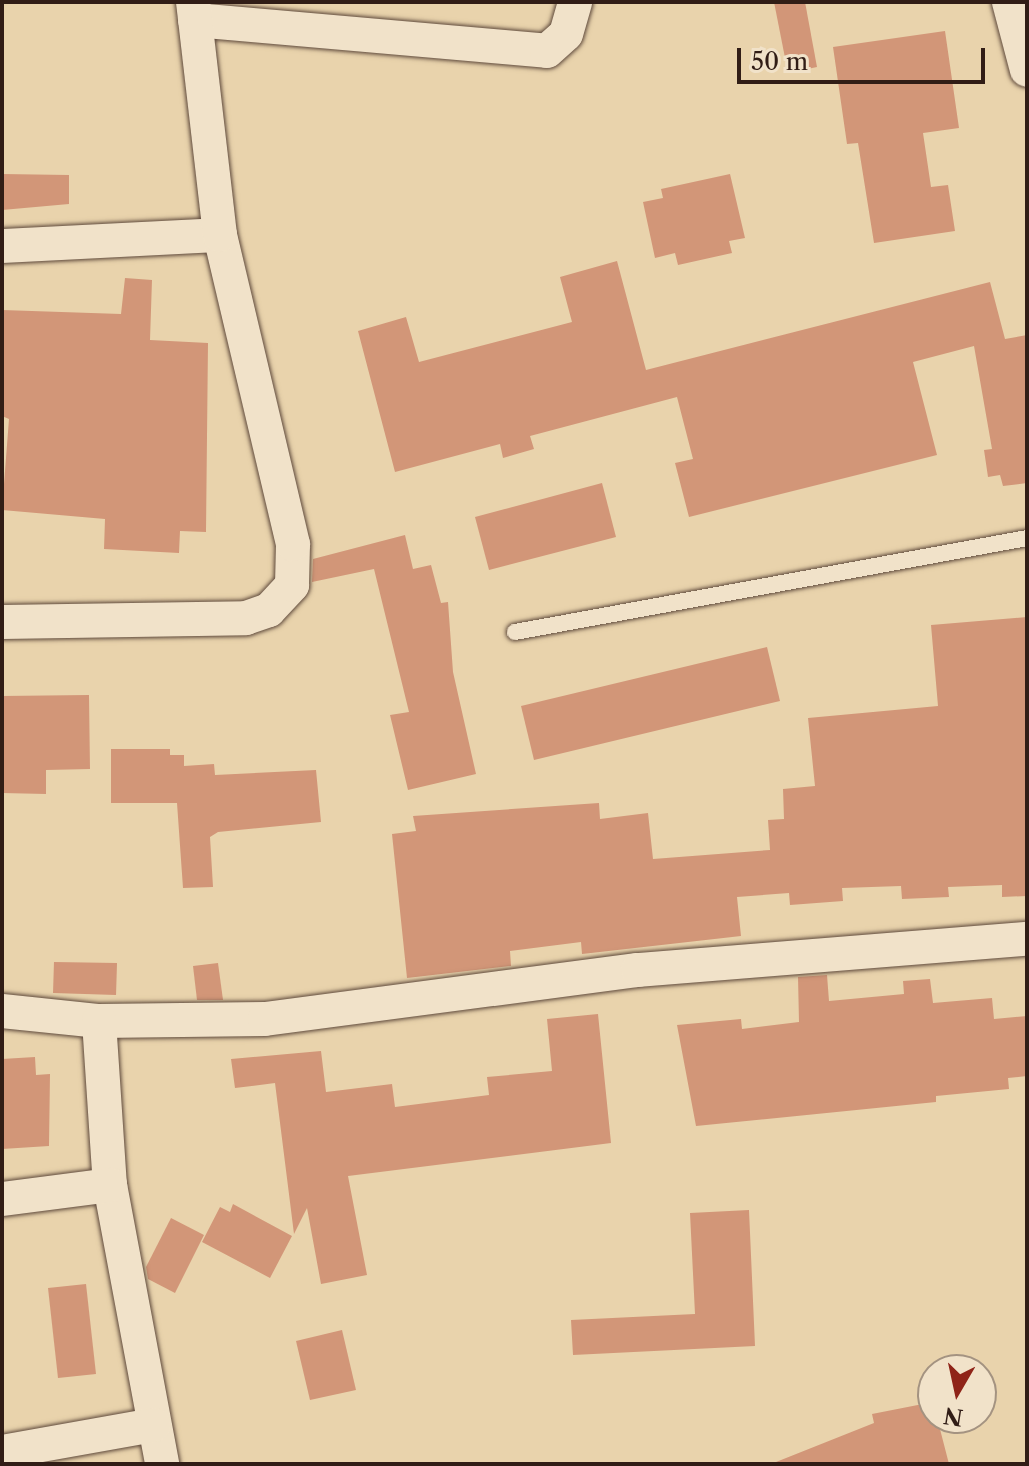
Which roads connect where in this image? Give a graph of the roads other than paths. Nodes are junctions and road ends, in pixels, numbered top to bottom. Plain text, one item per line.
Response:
1 (575, 2) edge
2 (1009, 2) edge
3 (194, 11) edge
4 (1027, 70) edge
5 (220, 235) junction
6 (2, 246) edge
7 (1027, 538) edge
8 (2, 622) edge
9 (515, 632) dead end
10 (1027, 939) edge
11 (2, 1011) edge
12 (99, 1021) junction
13 (110, 1185) junction
14 (2, 1199) edge
15 (154, 1425) junction
16 (2, 1452) edge
17 (162, 1464) edge

1 - 3 street
2 - 4 street
3 - 5 street
5 - 6 street
5 - 8 street
7 - 9 lane
10 - 12 street
11 - 12 street
12 - 13 street
13 - 14 street
13 - 15 street
15 - 16 street
15 - 17 street

